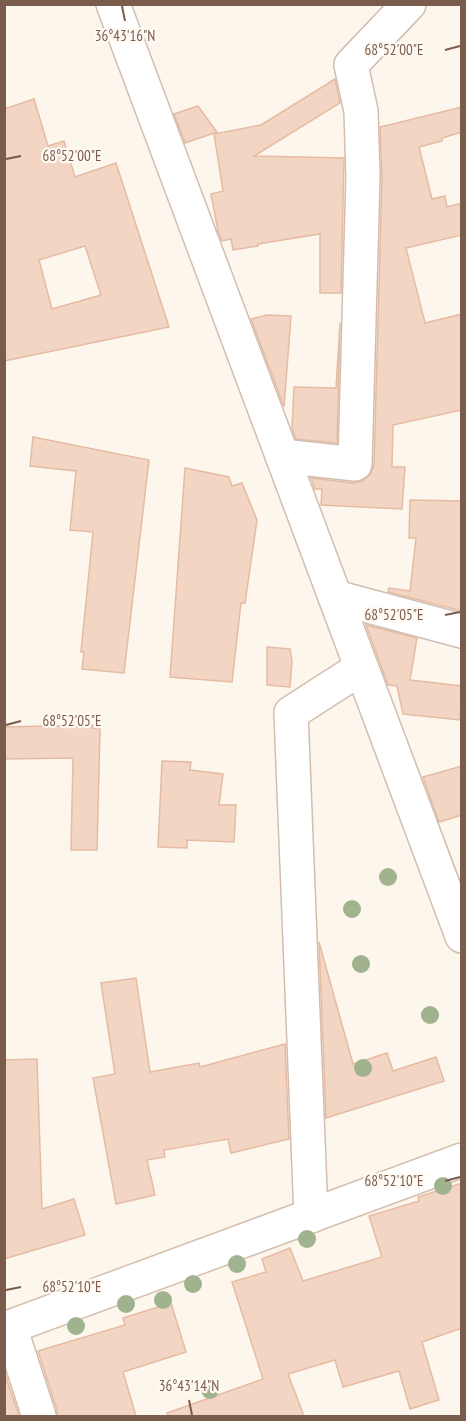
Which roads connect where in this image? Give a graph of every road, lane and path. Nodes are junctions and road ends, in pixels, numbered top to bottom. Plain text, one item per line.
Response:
1 (113, 4) edge
2 (409, 4) edge
3 (282, 456) junction
4 (335, 597) junction
5 (462, 631) edge
6 (361, 668) junction
7 (462, 936) edge
8 (462, 1160) edge
9 (310, 1216) junction
10 (7, 1328) edge
11 (39, 1416) edge

1 - 3 street
2 - 3 street
3 - 4 street
4 - 5 street
4 - 6 street
6 - 7 street
6 - 9 street
8 - 9 street
9 - 10 street
10 - 11 street

